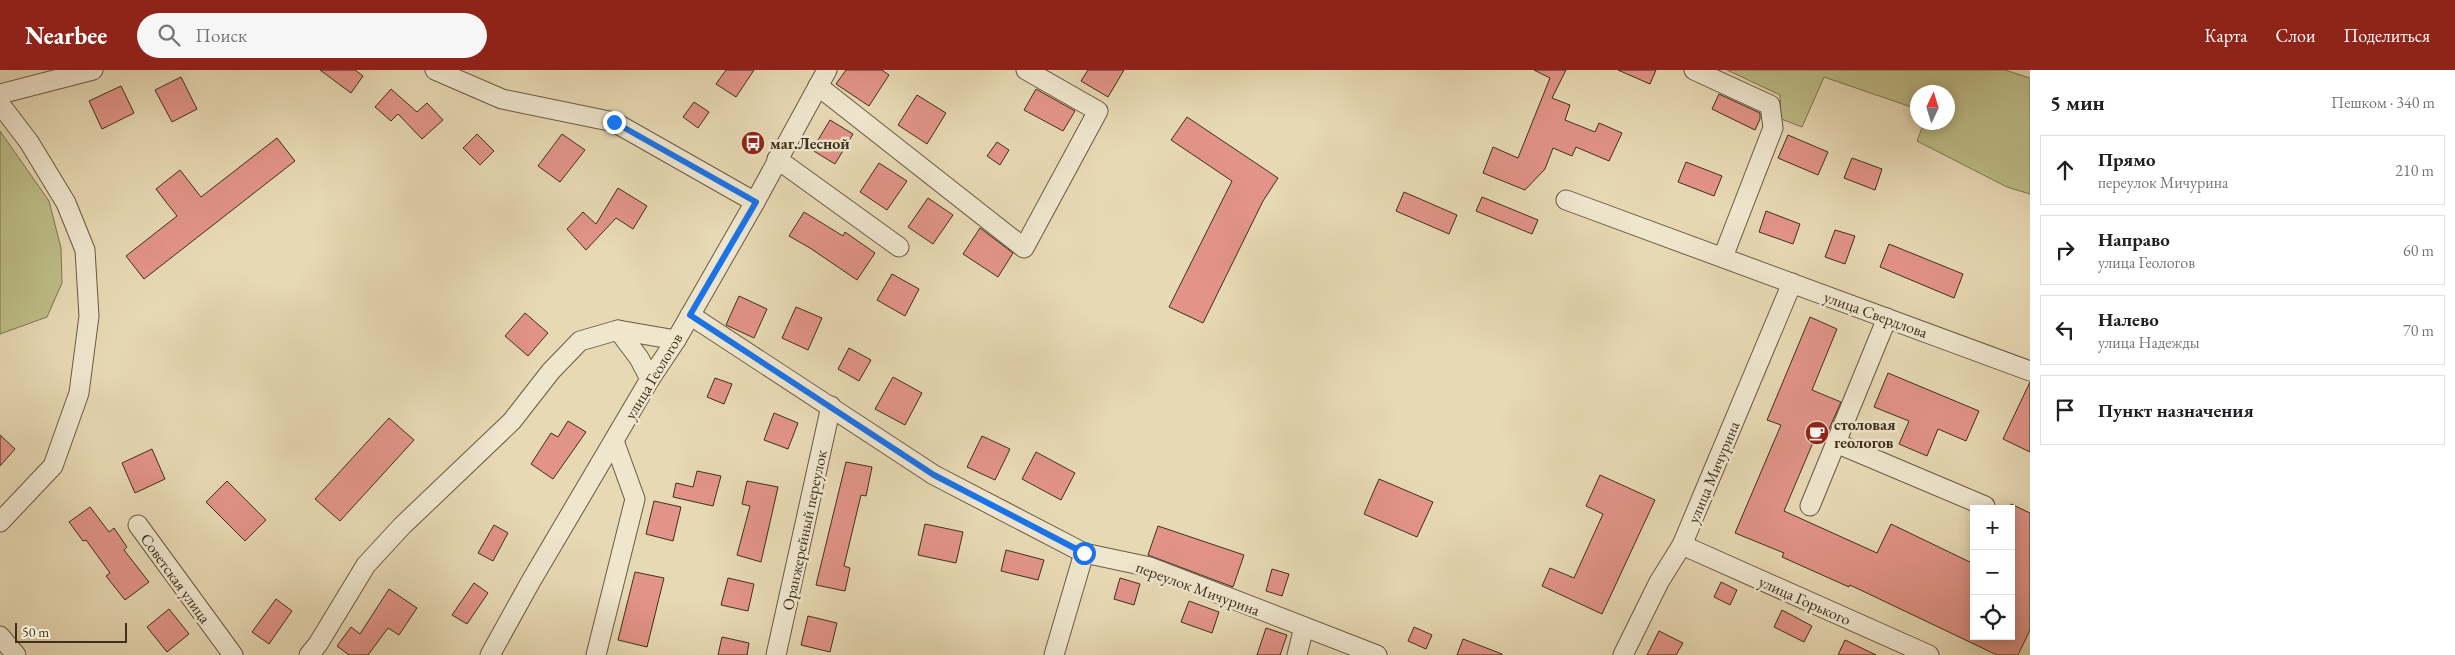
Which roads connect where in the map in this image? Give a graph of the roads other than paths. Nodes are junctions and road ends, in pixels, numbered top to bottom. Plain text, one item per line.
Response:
1 (93, 70) edge
2 (435, 70) edge
3 (1026, 70) edge
4 (1694, 70) edge
5 (823, 78) edge
6 (0, 94) edge
7 (0, 104) edge
8 (777, 159) junction
9 (1566, 200) dead end
10 (756, 202) junction
11 (899, 247) dead end
12 (1723, 257) junction
13 (1792, 283) junction
14 (690, 315) junction
15 (1887, 318) junction
16 (618, 330) junction
17 (676, 340) junction
18 (2030, 371) edge
19 (650, 379) junction
20 (831, 406) junction
21 (614, 440) junction
22 (1836, 443) junction
23 (1983, 505) edge
24 (1810, 506) dead end
25 (0, 522) edge
26 (138, 524) dead end
27 (1682, 545) junction
28 (1084, 553) junction
29 (1304, 627) junction
30 (0, 636) edge
31 (16, 655) edge
32 (233, 655) edge
33 (309, 655) edge
34 (490, 655) edge
35 (596, 655) edge
36 (776, 655) edge
37 (1054, 655) edge
38 (1297, 655) edge
39 (1377, 655) edge
40 (1623, 655) edge
41 (1928, 655) edge

1 - 6 street
2 - 10 street
3 - 5 street
4 - 12 street
5 - 8 street, улица Геологов
7 - 25 street
8 - 10 street, улица Геологов
8 - 11 street
9 - 12 street, улица Свердлова
10 - 14 street, улица Геологов
12 - 13 street, улица Свердлова
13 - 15 street, улица Свердлова
13 - 27 street, улица Мичурина
14 - 17 street, улица Геологов
14 - 20 street, переулок Мичурина
15 - 18 street, улица Свердлова
15 - 22 street
16 - 17 street
16 - 19 street
16 - 33 street
17 - 19 street, улица Геологов
19 - 21 street, улица Геологов
20 - 28 street, переулок Мичурина
20 - 36 street, Оранжерейный переулок
21 - 34 street, улица Геологов
21 - 35 street
22 - 23 street
22 - 24 street
26 - 32 street, Советская улица
27 - 40 street, улица Мичурина
27 - 41 street, улица Горького
28 - 29 street, переулок Мичурина
28 - 37 street
29 - 38 street
29 - 39 street, переулок Мичурина
30 - 31 street

